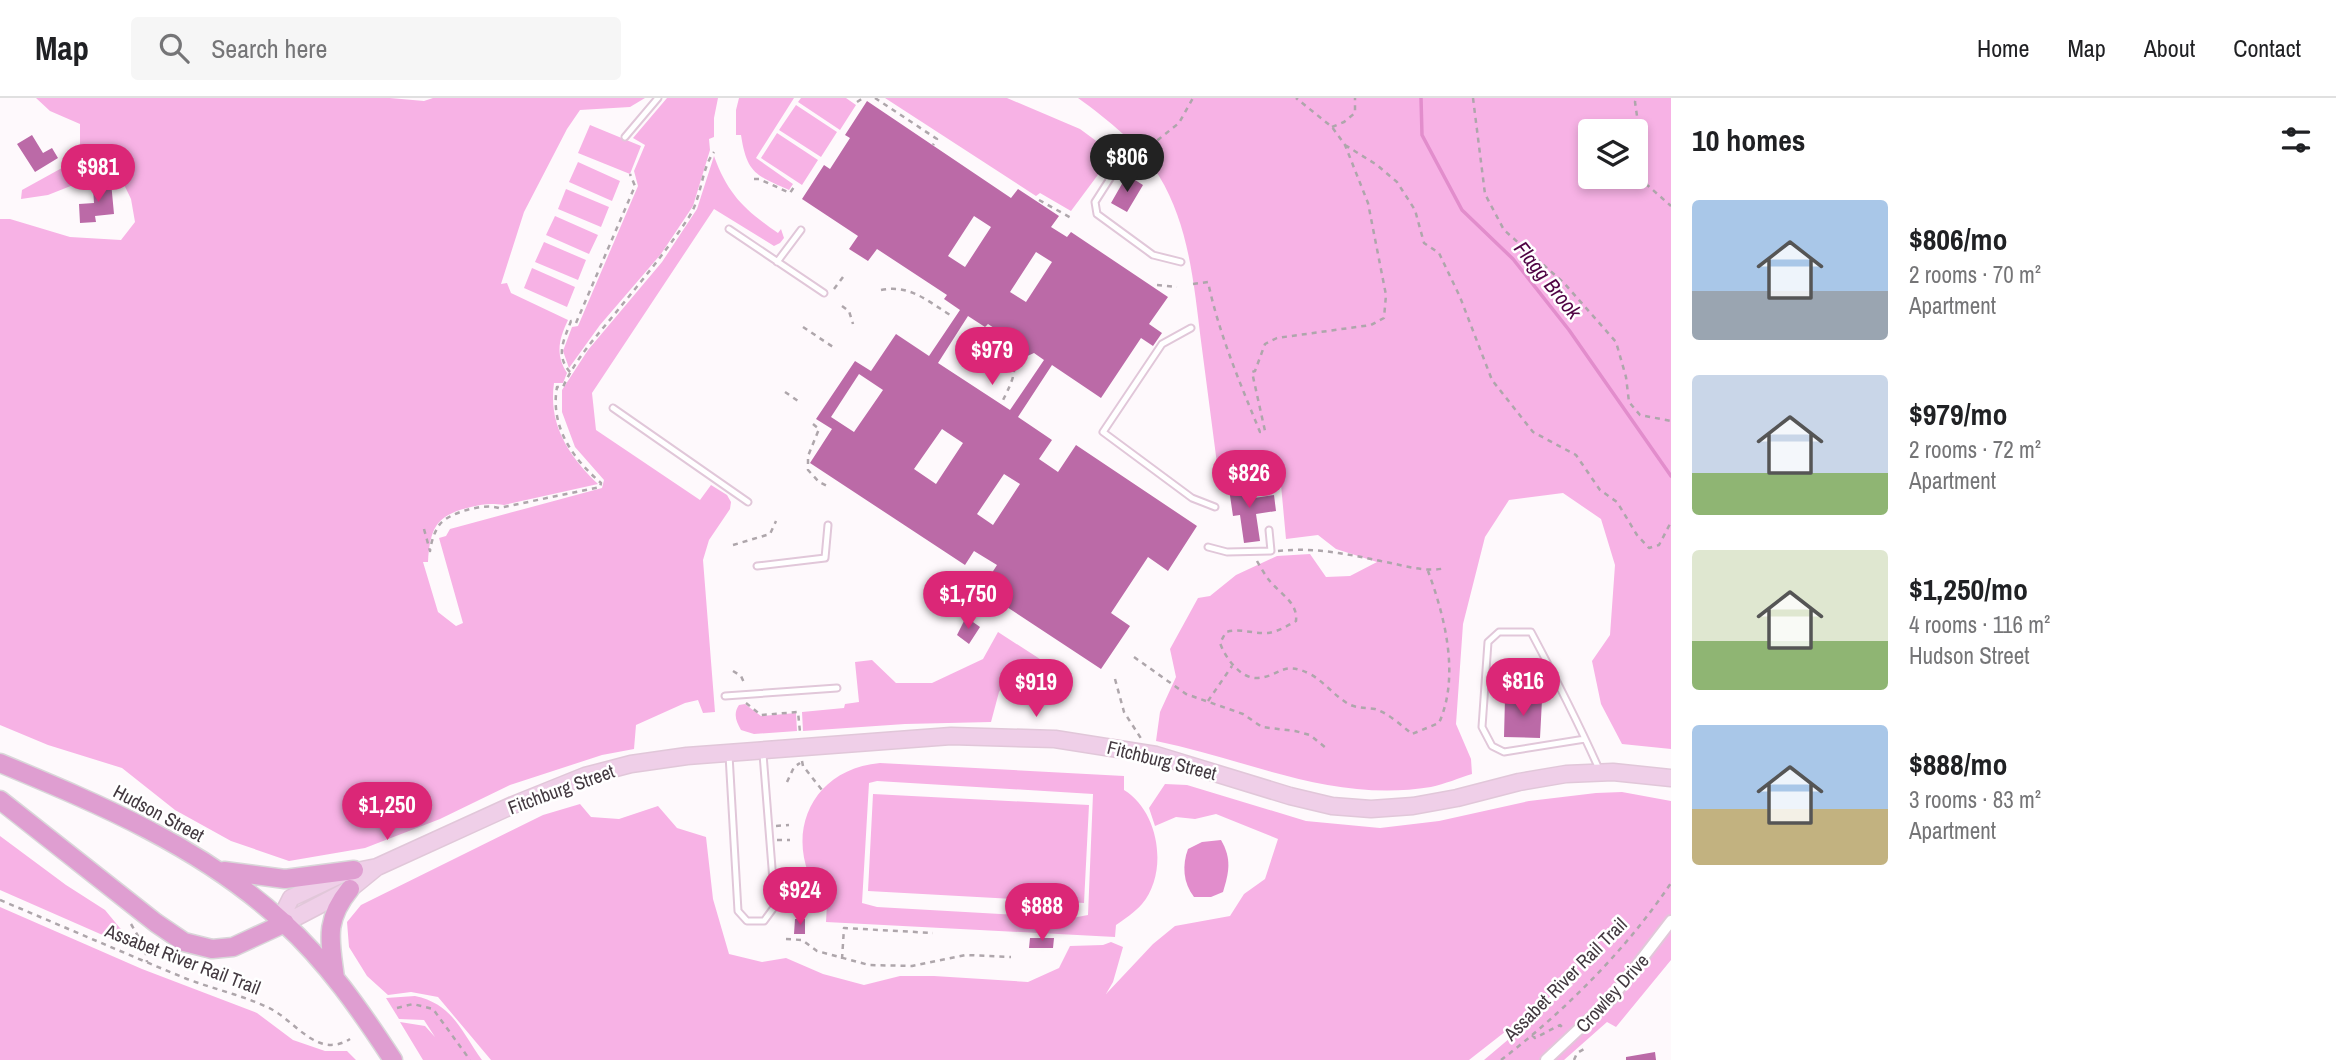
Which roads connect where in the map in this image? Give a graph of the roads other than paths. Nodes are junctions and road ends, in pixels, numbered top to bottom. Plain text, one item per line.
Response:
1 (658, 98) edge
2 (625, 138) dead end
3 (1127, 152) dead end
4 (729, 229) dead end
5 (801, 230) dead end
6 (1181, 261) dead end
7 (777, 262) junction
8 (824, 293) dead end
9 (1191, 328) dead end
10 (613, 408) dead end
11 (748, 502) dead end
12 (1215, 507) dead end
13 (828, 525) dead end
14 (1269, 530) dead end
15 (1208, 547) dead end
16 (757, 566) dead end
17 (837, 688) dead end
18 (725, 696) dead end
19 (1586, 739) junction
20 (763, 750) junction
21 (729, 752) junction
22 (0, 764) edge
23 (1600, 772) junction
24 (1671, 778) edge
25 (0, 800) edge
26 (377, 867) junction
27 (217, 869) junction
28 (354, 870) junction
29 (350, 890) junction
30 (1671, 921) edge
31 (285, 923) junction
32 (335, 978) junction
33 (1548, 1059) edge
34 (393, 1060) edge

1 - 2 lane
3 - 6 lane
4 - 7 lane
5 - 7 lane
7 - 8 lane
9 - 12 lane
10 - 11 lane
13 - 16 lane
14 - 15 lane
17 - 18 lane
19 - 19 lane
19 - 23 lane
20 - 21 street, Fitchburg Street
20 - 21 lane
20 - 23 street, Fitchburg Street
21 - 26 street, Fitchburg Street
22 - 27 main road, Hudson Street
23 - 24 street, Fitchburg Street
25 - 31 main road
26 - 28 street
26 - 29 street
27 - 28 main road
27 - 31 main road, Hudson Street
28 - 31 street
29 - 31 street
29 - 32 main road
30 - 33 street, Crowley Drive
31 - 32 main road, Hudson Street
32 - 34 main road, Hudson Street

